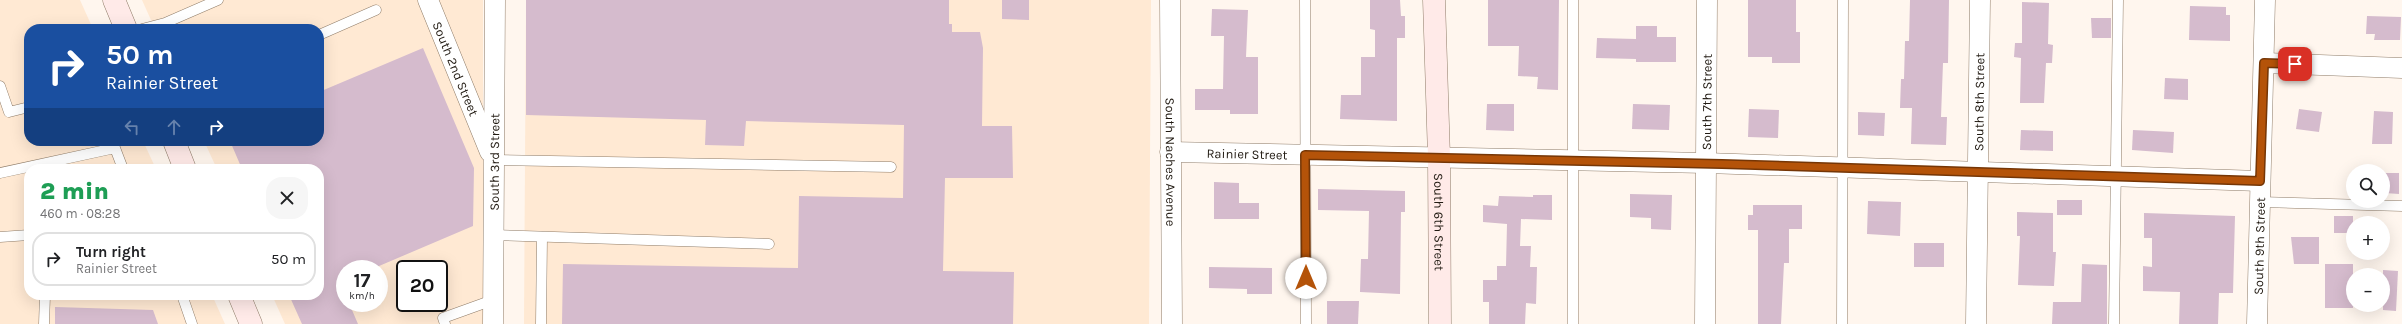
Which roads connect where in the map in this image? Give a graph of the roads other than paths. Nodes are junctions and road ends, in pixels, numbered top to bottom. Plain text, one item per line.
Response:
1 (114, 0) edge
2 (218, 0) edge
3 (428, 0) edge
4 (495, 0) edge
5 (1170, 0) edge
6 (1305, 0) edge
7 (1434, 0) edge
8 (1573, 0) edge
9 (1707, 0) edge
10 (1843, 0) edge
11 (1980, 0) edge
12 (2118, 0) edge
13 (2265, 0) edge
14 (376, 10) dead end
15 (124, 24) edge
16 (161, 24) edge
17 (324, 33) edge
18 (2264, 63) junction
19 (2402, 68) edge
20 (0, 86) edge
21 (24, 108) edge
22 (106, 146) edge
23 (114, 146) edge
24 (176, 146) edge
25 (1170, 152) junction
26 (1305, 155) junction
27 (1439, 157) junction
28 (493, 160) junction
29 (1574, 160) junction
30 (1706, 163) junction
31 (45, 164) edge
32 (121, 164) edge
33 (184, 164) edge
34 (891, 167) dead end
35 (1842, 167) junction
36 (24, 170) edge
37 (1978, 172) junction
38 (0, 173) edge
39 (2116, 176) junction
40 (2260, 181) junction
41 (2260, 202) junction
42 (2402, 206) edge
43 (24, 235) edge
44 (493, 235) junction
45 (0, 237) edge
46 (542, 237) junction
47 (770, 244) dead end
48 (45, 300) edge
49 (184, 300) edge
50 (241, 300) edge
51 (493, 300) junction
52 (44, 324) edge
53 (192, 324) edge
54 (251, 324) edge
55 (445, 324) edge
56 (493, 324) edge
57 (541, 324) edge
58 (1172, 324) edge
59 (1306, 324) edge
60 (1440, 324) edge
61 (1573, 324) edge
62 (1705, 324) edge
63 (1842, 324) edge
64 (1976, 324) edge
65 (2114, 324) edge
66 (2257, 324) edge

1 - 15 street
2 - 16 lane
3 - 28 street, South 2nd Street
4 - 28 street, South 3rd Street
5 - 25 street, South Naches Avenue
6 - 26 lane
7 - 27 street, South 6th Street
8 - 29 lane
9 - 30 street, South 7th Street
10 - 35 lane
11 - 37 street, South 8th Street
12 - 39 lane
13 - 18 street, South 9th Street
14 - 17 lane
18 - 19 street
18 - 40 street, South 9th Street
20 - 21 lane
22 - 31 lane
23 - 32 lane
24 - 33 street
25 - 26 street, Rainier Street
25 - 58 street, South Naches Avenue
26 - 27 street, Rainier Street
26 - 59 lane
27 - 29 street, Rainier Street
27 - 60 street, South 6th Street
28 - 34 lane
28 - 44 street, South 3rd Street
29 - 30 street, Rainier Street
29 - 61 lane
30 - 35 street, Rainier Street
30 - 62 street, South 7th Street
35 - 37 street, Rainier Street
35 - 63 lane
36 - 38 lane
37 - 39 street, Rainier Street
37 - 64 street, South 8th Street
39 - 40 street, Rainier Street
39 - 65 lane
40 - 41 street, South 9th Street
41 - 42 lane
41 - 66 street, South 9th Street
43 - 45 lane
44 - 46 lane
44 - 51 street, South 3rd Street
46 - 47 lane
46 - 57 lane
48 - 52 lane
49 - 53 lane
50 - 54 street
51 - 55 lane
51 - 56 street, South 3rd Street

